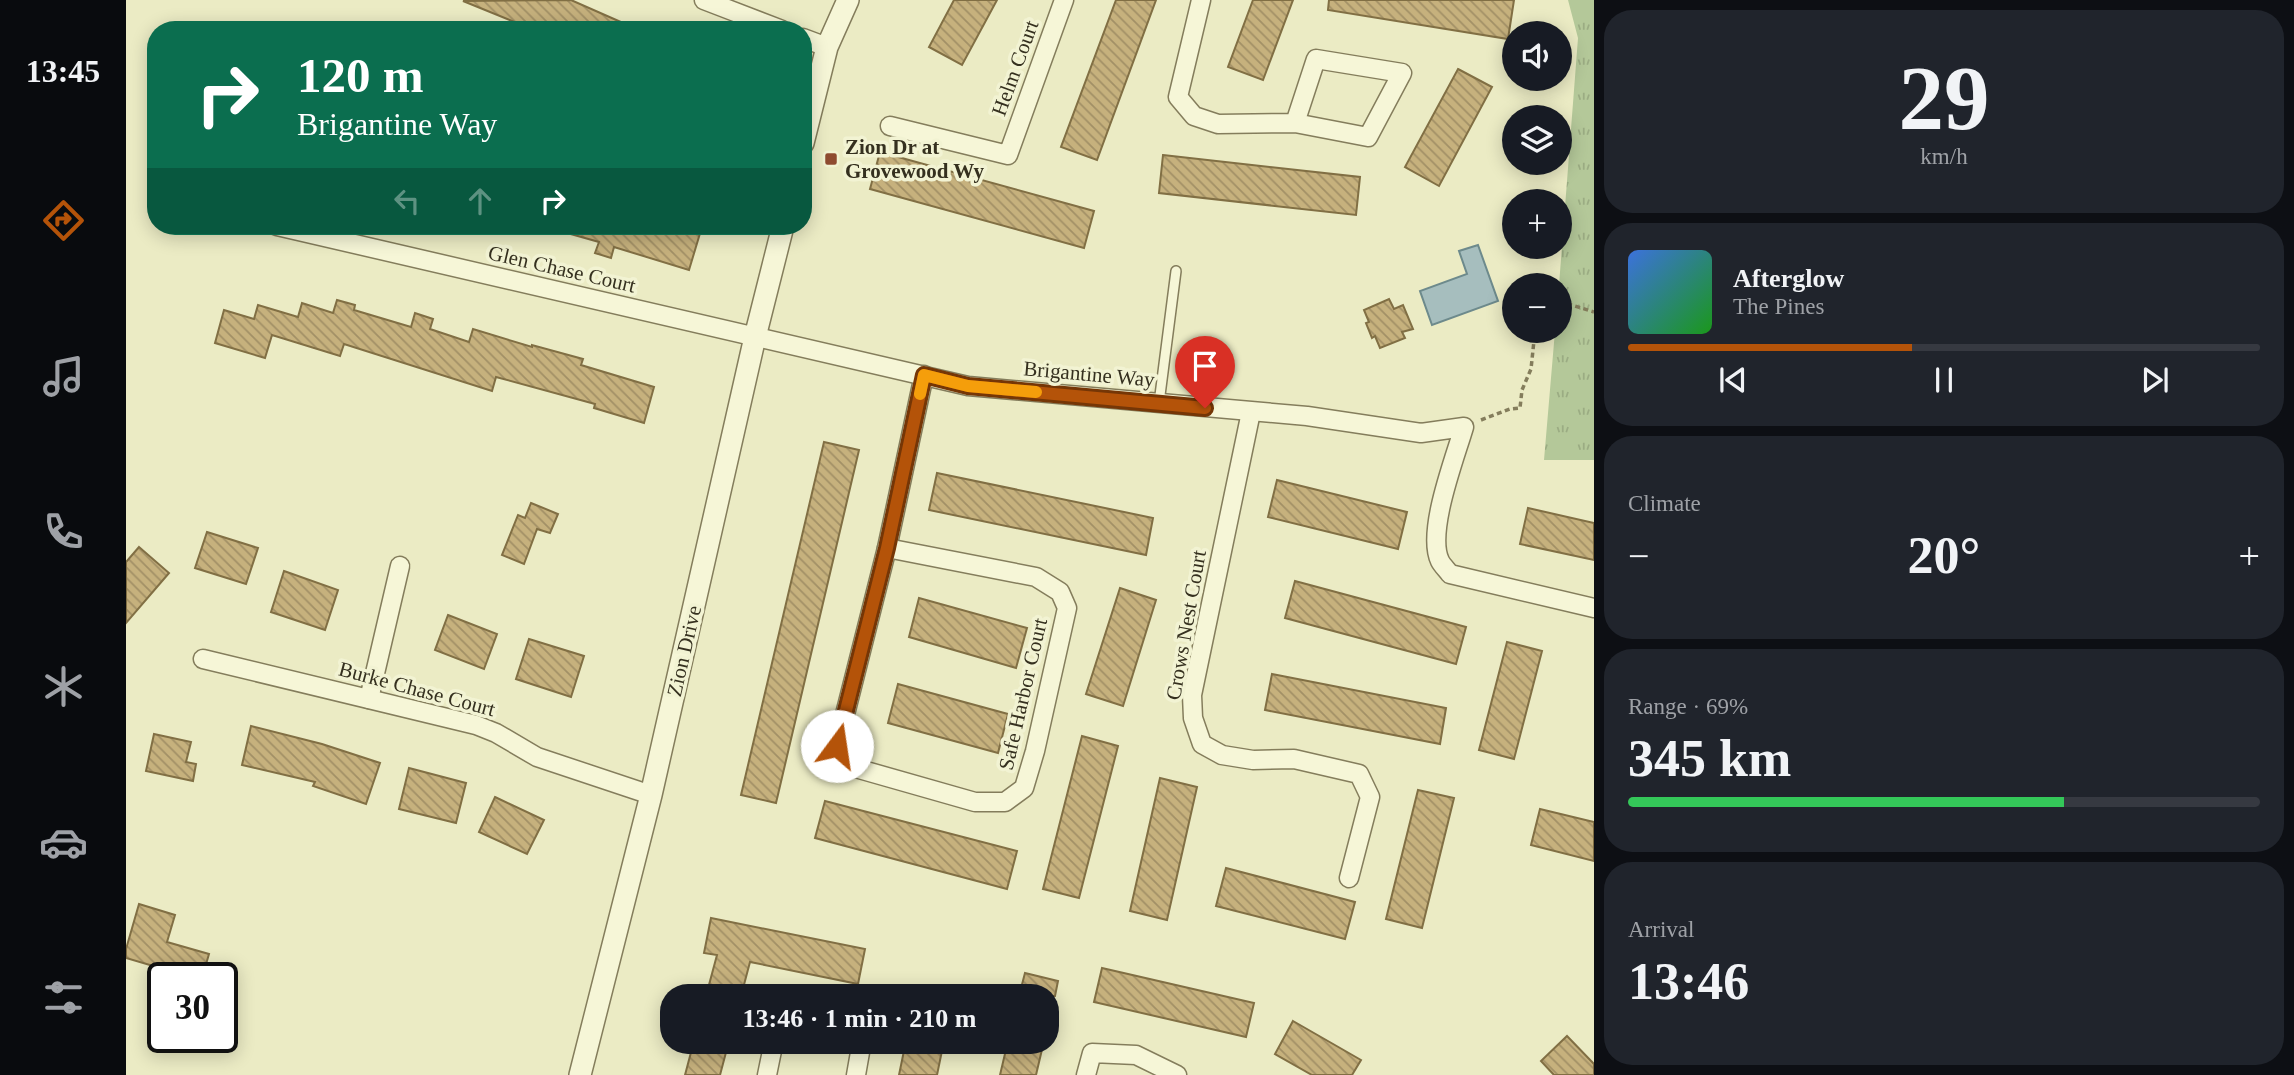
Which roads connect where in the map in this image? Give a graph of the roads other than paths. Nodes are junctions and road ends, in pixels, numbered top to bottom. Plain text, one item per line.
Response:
1 (704, 0) edge
2 (848, 0) edge
3 (1064, 0) edge
4 (1201, 0) edge
5 (759, 21) edge
6 (812, 41) edge
7 (827, 47) junction
8 (812, 107) edge
9 (1295, 123) junction
10 (890, 126) dead end
11 (316, 235) edge
12 (781, 235) edge
13 (1176, 271) dead end
14 (755, 337) junction
15 (924, 375) junction
16 (1159, 403) junction
17 (1251, 412) junction
18 (887, 548) junction
19 (400, 566) dead end
20 (1594, 608) edge
21 (203, 659) dead end
22 (369, 699) junction
23 (651, 795) junction
24 (1349, 878) dead end
25 (771, 1054) edge
26 (860, 1054) edge
27 (580, 1075) edge
28 (767, 1075) edge
29 (856, 1075) edge
30 (1086, 1075) edge
31 (1177, 1075) edge

1 - 5 street
2 - 7 street
3 - 10 street, Helm Court
4 - 9 street
6 - 7 street
7 - 8 street
9 - 9 street
11 - 14 street, Glen Chase Court
12 - 14 street, Zion Drive
13 - 16 lane
14 - 15 street, Brigantine Way
14 - 23 street, Zion Drive
15 - 16 street, Brigantine Way
15 - 18 street, Safe Harbor Court
16 - 17 street, Brigantine Way
17 - 20 street, Brigantine Way
17 - 24 street, Crows Nest Court
18 - 18 street, Safe Harbor Court
19 - 22 street
21 - 22 street, Burke Chase Court
22 - 23 street, Burke Chase Court
23 - 27 street, Zion Drive
25 - 28 street
26 - 29 street
30 - 31 street

